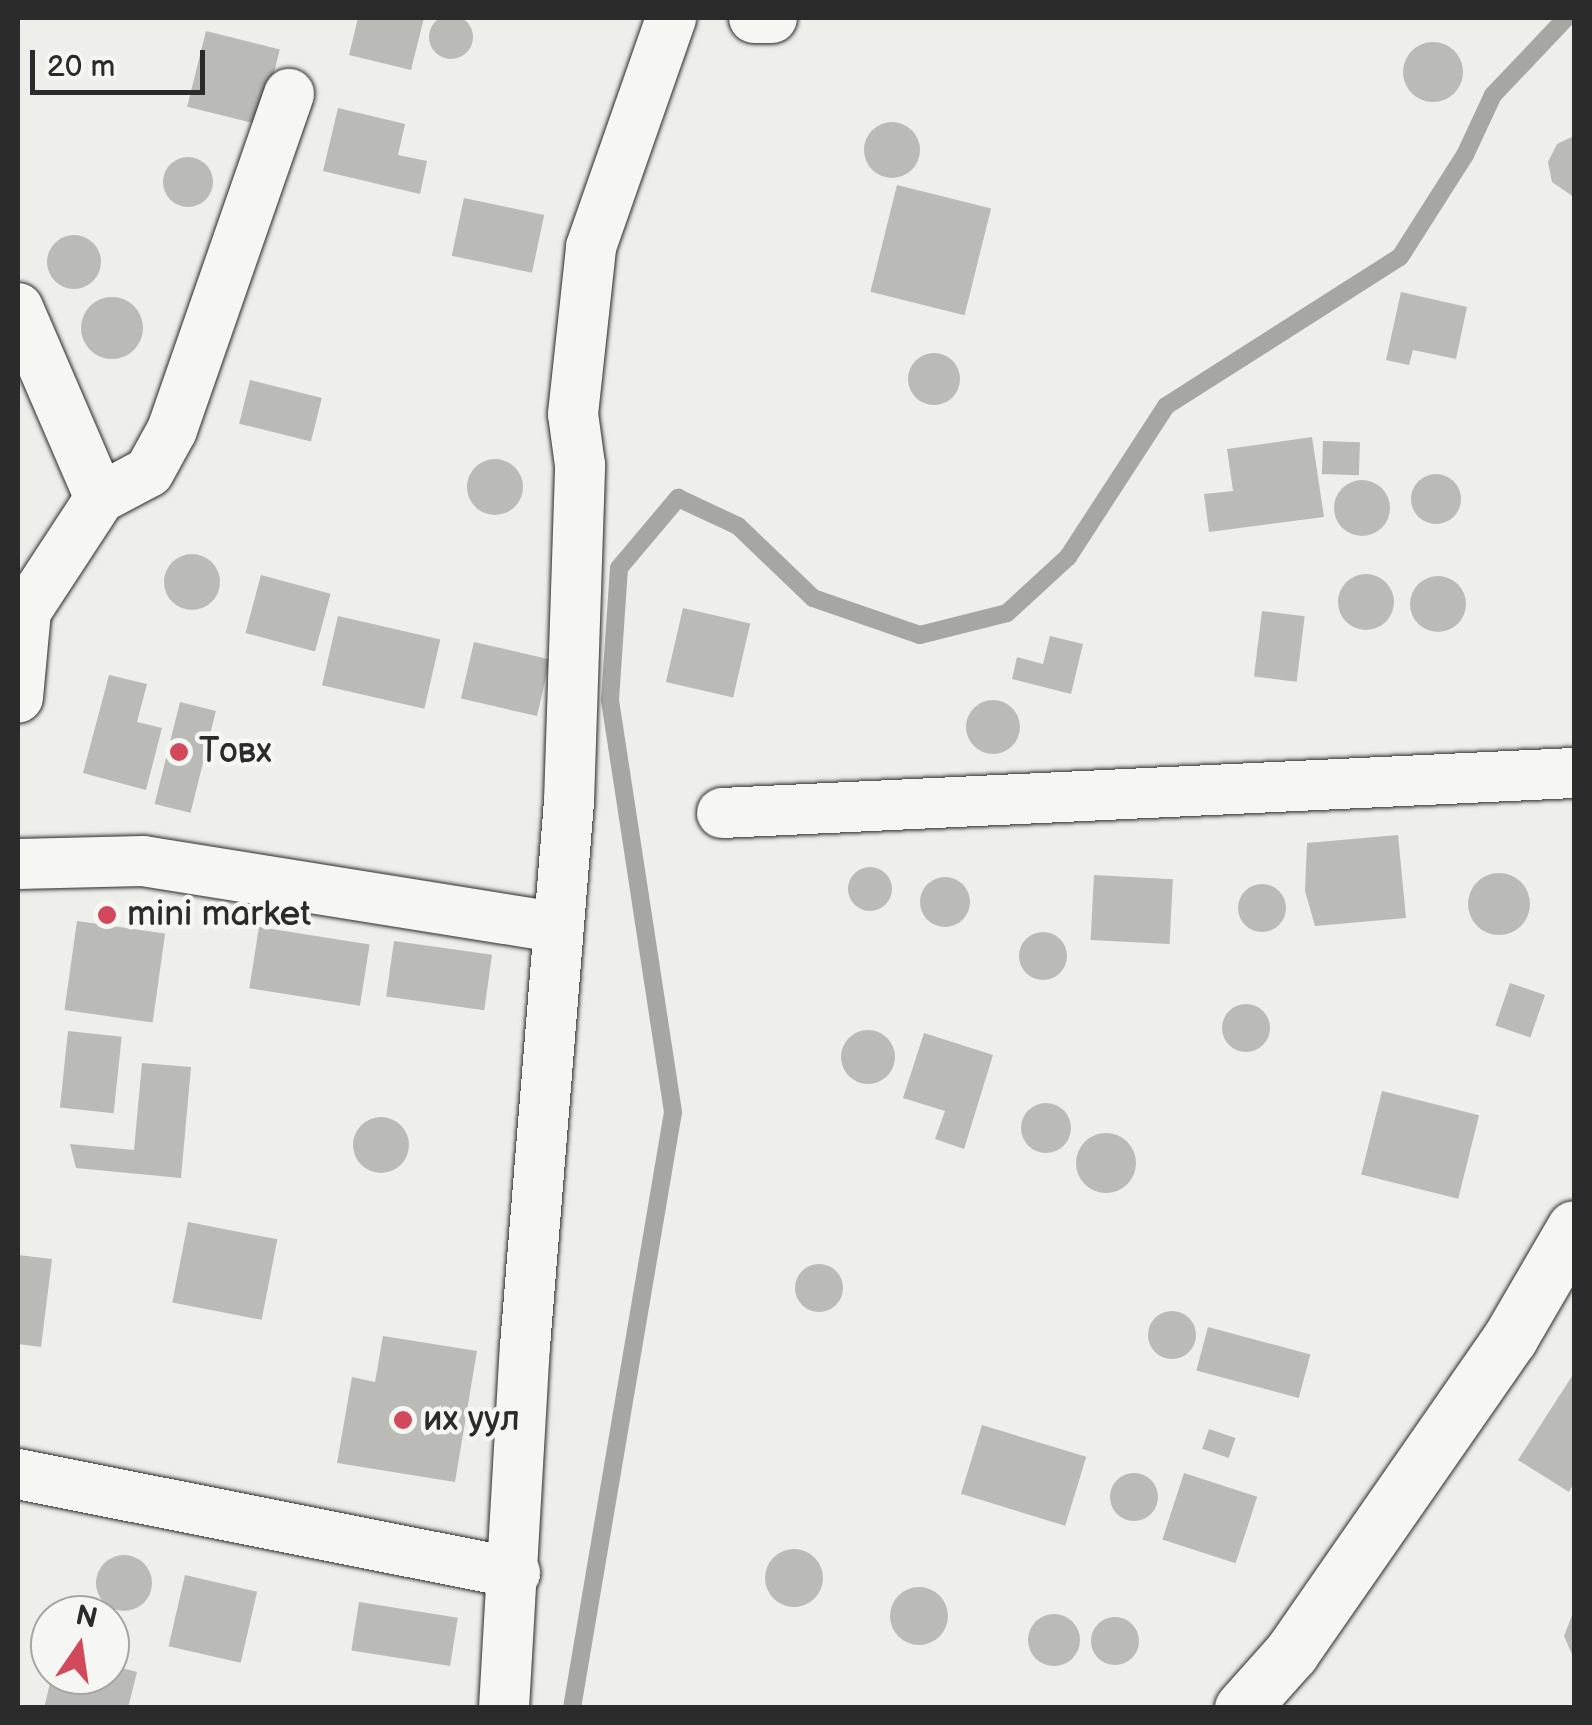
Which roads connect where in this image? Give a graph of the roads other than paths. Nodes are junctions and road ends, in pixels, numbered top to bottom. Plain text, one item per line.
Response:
1 (671, 18) edge
2 (754, 18) edge
3 (772, 18) edge
4 (289, 94) dead end
5 (18, 308) edge
6 (100, 498) junction
7 (22, 611) edge
8 (18, 698) edge
9 (1574, 773) edge
10 (722, 813) dead end
11 (18, 864) edge
12 (555, 927) junction
13 (1574, 1228) edge
14 (18, 1474) edge
15 (515, 1572) junction
16 (504, 1708) edge
17 (1242, 1708) edge

1 - 12 street
2 - 3 street
4 - 6 street
5 - 6 street
6 - 7 street
7 - 8 street
9 - 10 street
11 - 12 street
12 - 15 street
13 - 17 street
14 - 15 street
15 - 16 street

